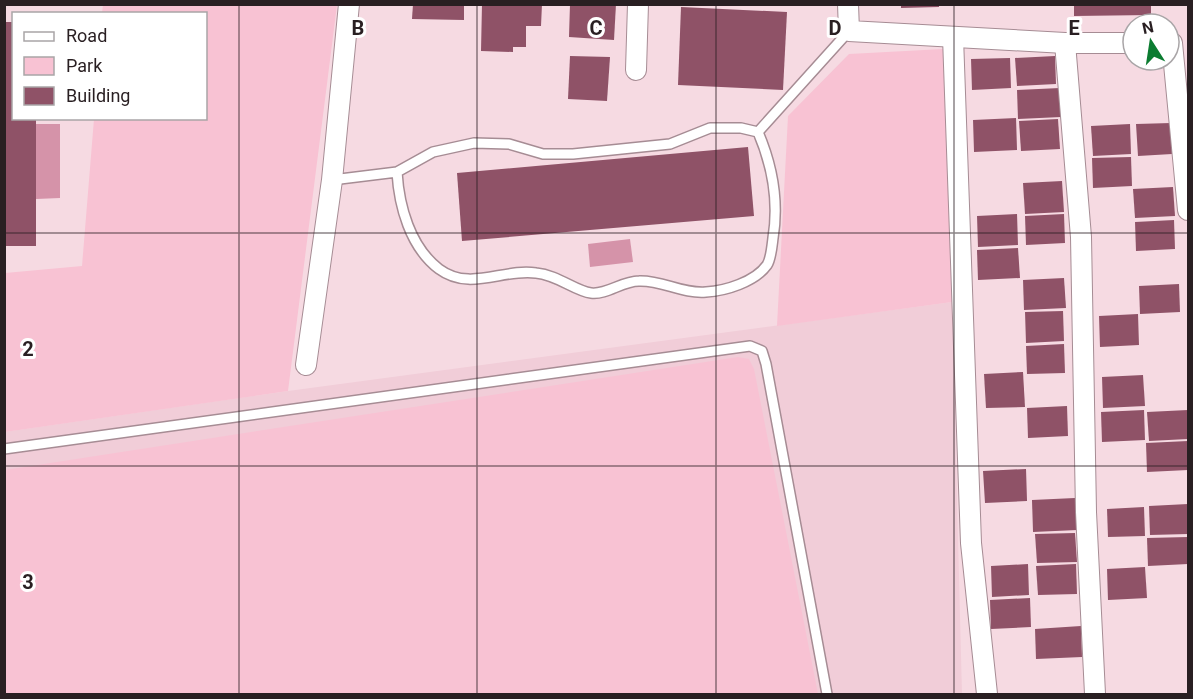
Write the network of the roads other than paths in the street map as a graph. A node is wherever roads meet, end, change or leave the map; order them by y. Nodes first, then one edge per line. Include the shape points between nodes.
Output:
1 (349, 4) edge
2 (638, 4) edge
3 (848, 4) edge
4 (849, 31) junction
5 (953, 37) junction
6 (1065, 43) junction
7 (1121, 43) edge
8 (636, 70) dead end
9 (1178, 72) edge
10 (758, 132) junction
11 (397, 172) junction
12 (332, 180) junction
13 (1188, 210) edge
14 (306, 365) dead end
15 (4, 449) edge
16 (827, 694) edge
17 (987, 694) edge
18 (1095, 694) edge

1 - 12 street
2 - 8 street
3 - 4 street
4 - 5 street
4 - 10 lane
5 - 6 street
5 - 17 street via 971,543
6 - 7 street
6 - 18 street via 1081,237 1086,512
9 - 13 street
10 - 11 lane via 710,128 670,144 573,154 543,154 509,144 474,143 433,152
10 - 11 lane via 770,166 776,205 767,265 737,285 703,292 637,280 588,293 534,272 475,280 452,276 430,260 418,243 402,208
11 - 12 lane
12 - 14 street
15 - 16 lane via 750,346 762,351 766,364

